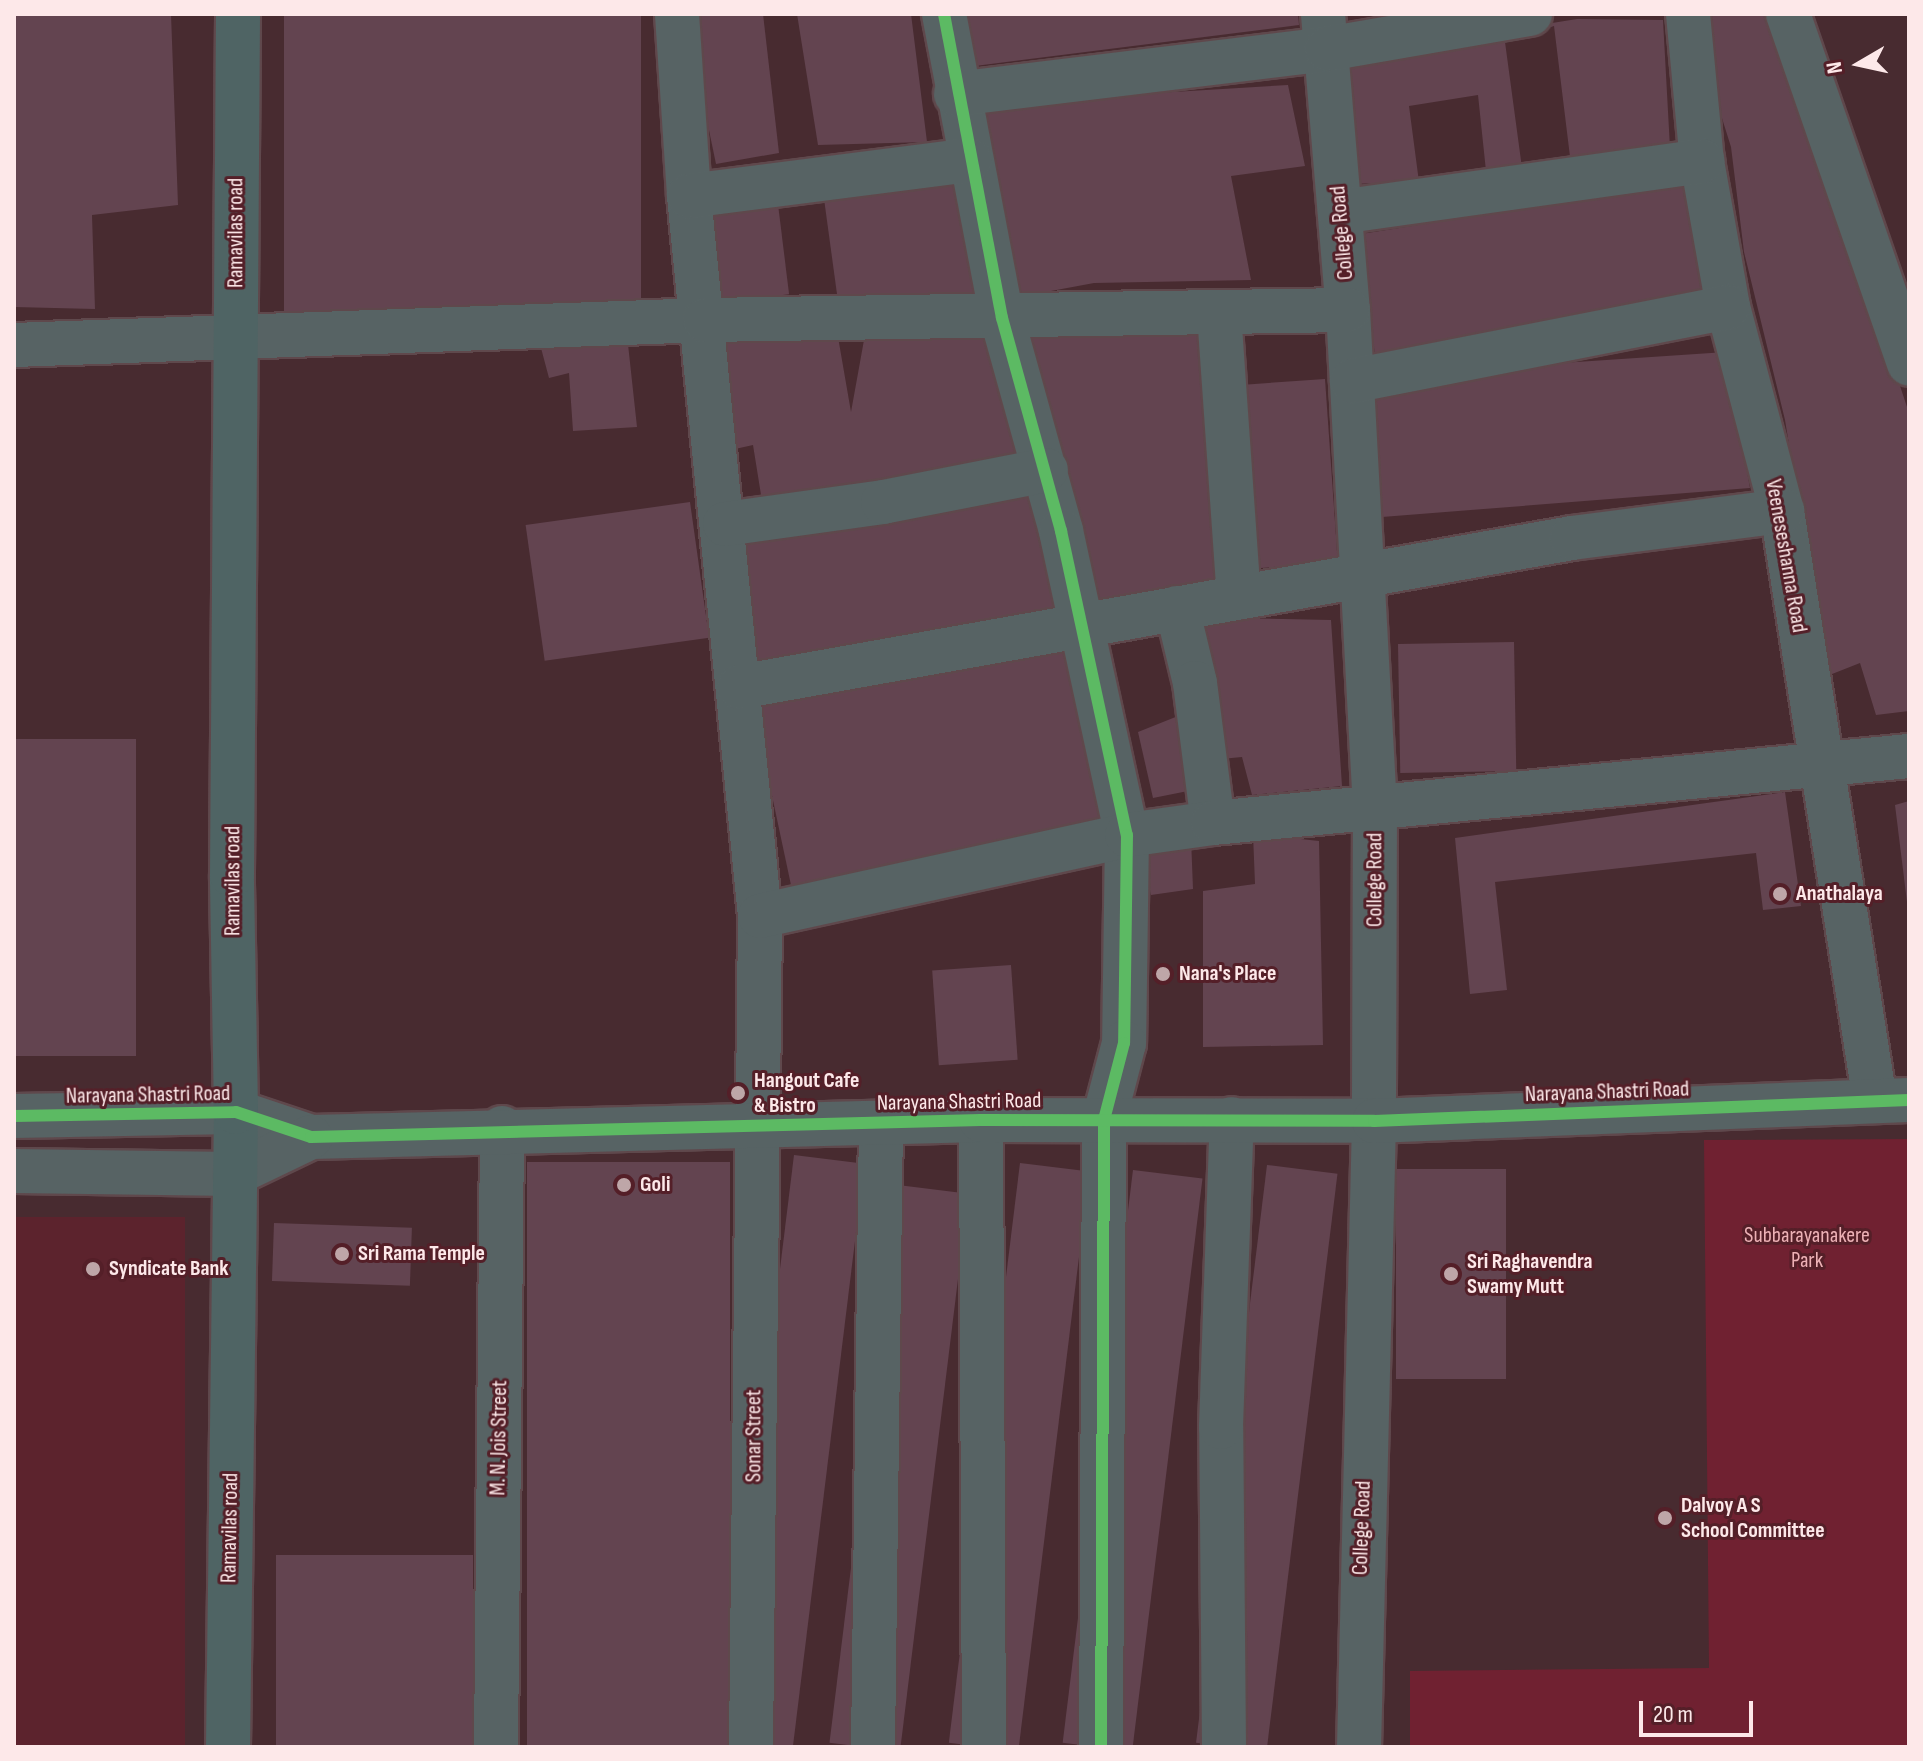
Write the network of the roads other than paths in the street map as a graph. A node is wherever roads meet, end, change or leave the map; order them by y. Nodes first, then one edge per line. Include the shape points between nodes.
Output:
1 (238, 14) edge
2 (677, 14) edge
3 (944, 14) edge
4 (1530, 14) edge
5 (1688, 14) edge
6 (1788, 14) edge
7 (1325, 32) edge
8 (956, 94) junction
9 (970, 160) junction
10 (1702, 161) junction
11 (689, 196) junction
12 (1340, 212) junction
13 (1728, 307) junction
14 (1348, 310) junction
15 (1219, 313) junction
16 (1002, 318) junction
17 (705, 320) junction
18 (235, 340) junction
19 (14, 345) edge
20 (1909, 364) edge
21 (1352, 381) junction
22 (1046, 470) junction
23 (1782, 511) junction
24 (725, 524) junction
25 (1362, 574) junction
26 (1239, 597) junction
27 (1177, 608) junction
28 (1081, 627) junction
29 (739, 687) junction
30 (1909, 756) edge
31 (1821, 763) junction
32 (1375, 808) junction
33 (1213, 823) junction
34 (1127, 835) junction
35 (760, 916) junction
36 (1892, 1101) edge
37 (236, 1112) junction
38 (14, 1116) edge
39 (1232, 1119) junction
40 (981, 1120) junction
41 (1104, 1120) junction
42 (1374, 1121) junction
43 (881, 1123) junction
44 (756, 1124) junction
45 (502, 1128) junction
46 (311, 1137) junction
47 (14, 1171) edge
48 (234, 1174) junction
49 (228, 1747) edge
50 (496, 1747) edge
51 (751, 1747) edge
52 (873, 1747) edge
53 (984, 1747) edge
54 (1101, 1747) edge
55 (1224, 1747) edge
56 (1359, 1747) edge

1 - 18 main road, Ramavilas road
2 - 11 street, Sonar Street
3 - 8 street
4 - 7 street
5 - 10 street, Veeneseshanna Road
6 - 20 street
7 - 8 street
7 - 12 street, College Road
8 - 9 street
9 - 11 street
9 - 16 street
10 - 12 street
10 - 13 street, Veeneseshanna Road
11 - 17 street, Sonar Street
12 - 14 street, College Road
13 - 21 street
13 - 23 street, Veeneseshanna Road
14 - 15 street
14 - 21 street, College Road
15 - 16 street
15 - 26 street
16 - 17 street
16 - 22 street
17 - 18 street
17 - 24 street, Sonar Street
18 - 19 street
18 - 37 main road, Ramavilas road
21 - 25 street, College Road
22 - 24 street via 883,502
22 - 28 street
23 - 25 street via 1572,538
23 - 31 street, Veeneseshanna Road
24 - 29 street, Sonar Street
25 - 26 street
25 - 32 street, College Road
26 - 27 street
27 - 28 street
27 - 33 street via 1195,683
28 - 29 street
28 - 34 street
29 - 35 street, Sonar Street
30 - 31 street
31 - 32 street
31 - 36 street, Veeneseshanna Road
32 - 33 street
32 - 42 street, College Road
33 - 34 street
34 - 35 street
34 - 41 street via 1124,1043
35 - 44 street, Sonar Street
36 - 42 street, Narayana Shastri Road
37 - 38 street, Narayana Shastri Road
37 - 46 street, Narayana Shastri Road
37 - 48 main road, Ramavilas road
39 - 41 street, Narayana Shastri Road
39 - 42 street, Narayana Shastri Road
39 - 55 street via 1221,1427
40 - 41 street, Narayana Shastri Road
40 - 43 street, Narayana Shastri Road
40 - 53 street
41 - 54 street
42 - 56 street, College Road
43 - 44 street, Narayana Shastri Road
43 - 52 street
44 - 45 street, Narayana Shastri Road
44 - 51 street, Sonar Street
45 - 46 street, Narayana Shastri Road
45 - 50 street, M. N. Jois Street
46 - 48 street, Narayana Shastri Road
47 - 48 street, Narayana Shastri Road
48 - 49 main road, Ramavilas road

